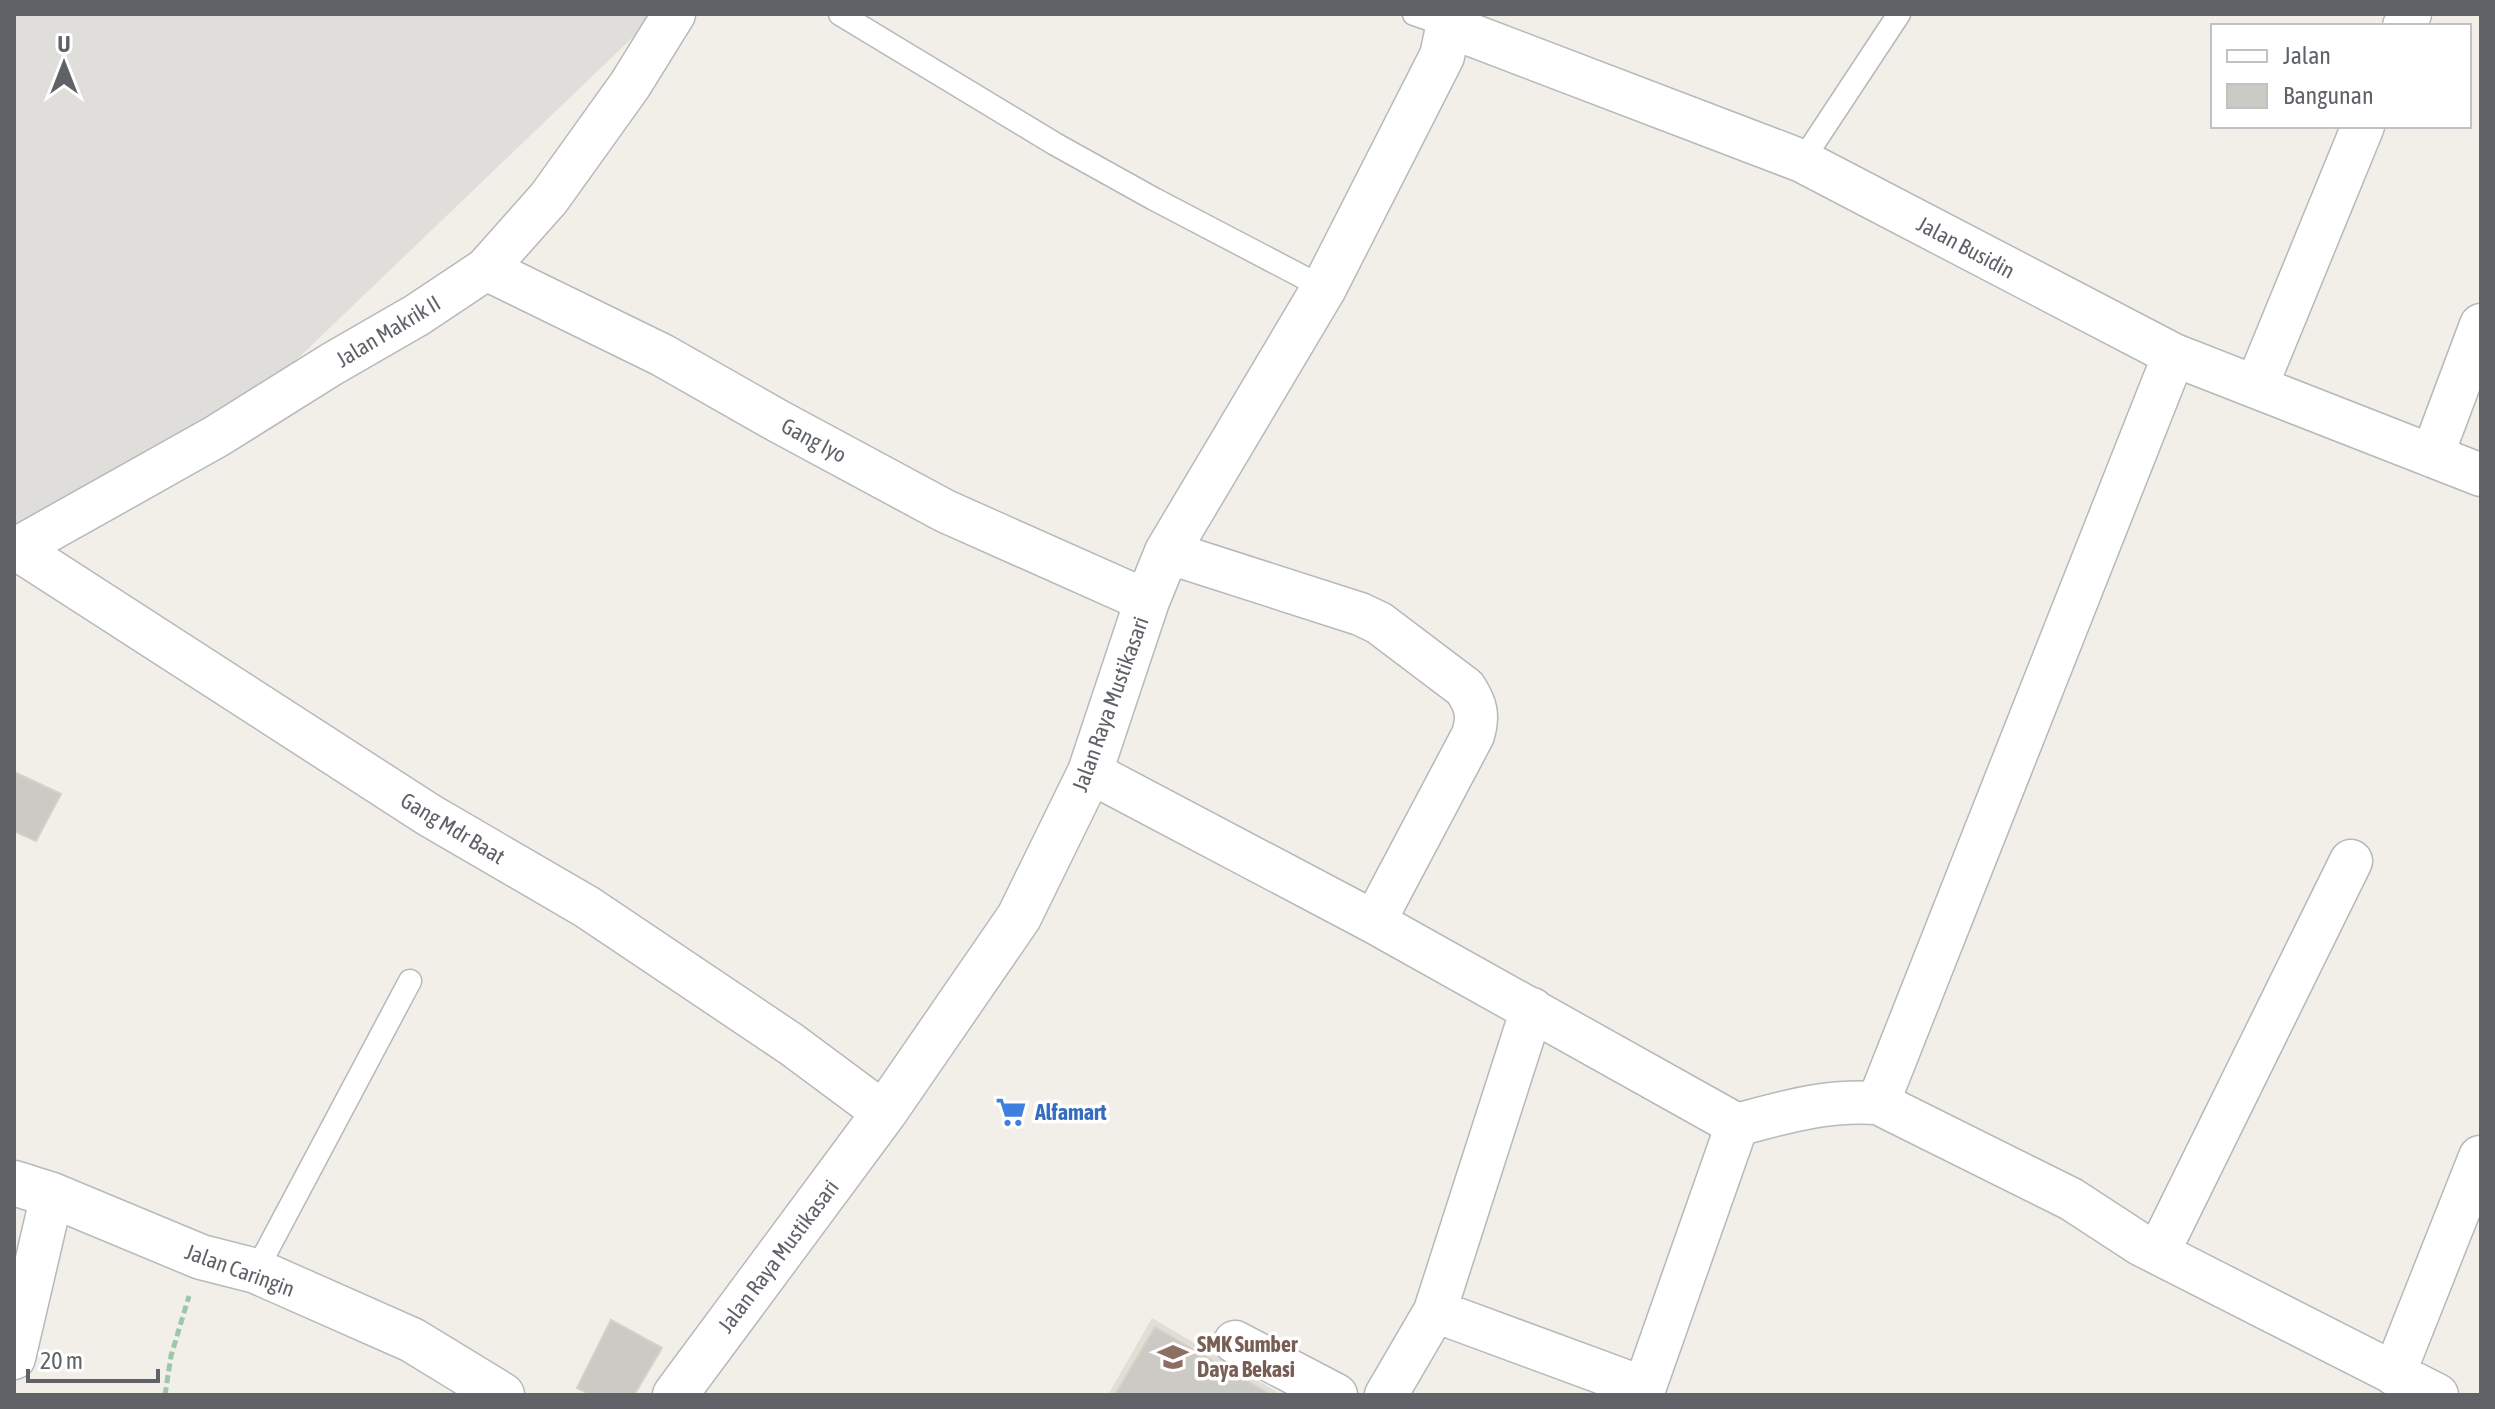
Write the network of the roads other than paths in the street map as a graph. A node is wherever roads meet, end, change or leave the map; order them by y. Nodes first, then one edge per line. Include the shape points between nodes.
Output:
1 (674, 14) edge
2 (840, 14) edge
3 (1899, 14) edge
4 (1437, 18) edge
5 (2362, 128) edge
6 (1802, 161) junction
7 (486, 269) junction
8 (1324, 288) junction
9 (2481, 325) edge
10 (2174, 355) junction
11 (2256, 387) junction
12 (2432, 456) junction
13 (2481, 475) edge
14 (16, 550) edge
15 (1167, 552) junction
16 (1147, 601) junction
17 (1090, 772) junction
18 (2351, 861) dead end
19 (1374, 922) junction
20 (410, 981) dead end
21 (1532, 1009) junction
22 (1878, 1103) junction
23 (884, 1113) junction
24 (1737, 1125) junction
25 (2480, 1157) edge
26 (33, 1189) edge
27 (2158, 1253) junction
28 (256, 1271) junction
29 (1435, 1311) junction
30 (1235, 1342) dead end
31 (14, 1358) edge
32 (2394, 1374) junction
33 (1643, 1391) edge
34 (502, 1395) edge
35 (675, 1395) edge
36 (1336, 1395) edge
37 (1386, 1395) edge
38 (2437, 1395) edge

1 - 7 street, Jalan Makrik II via 549,198
2 - 8 lane via 1068,151
3 - 6 lane
4 - 6 street, Jalan Busidin
4 - 8 main road, Jalan Raya Mustikasari via 1442,56
5 - 11 street
6 - 10 street, Jalan Busidin
7 - 14 street, Jalan Makrik II via 217,436
7 - 16 street, Gang Iyo via 662,355 945,511
8 - 15 main road, Jalan Raya Mustikasari
9 - 12 street
10 - 11 street, Jalan Busidin
10 - 22 street
11 - 12 street, Jalan Busidin
12 - 13 street, Jalan Busidin
14 - 23 street, Gang Mdr Baat via 429,815 587,907
15 - 16 main road, Jalan Raya Mustikasari
15 - 19 street via 1331,602 1379,623 1465,688 1474,703 1478,718 1473,735
16 - 17 main road, Jalan Raya Mustikasari
17 - 19 street
17 - 23 main road, Jalan Raya Mustikasari via 1019,917
18 - 27 street
19 - 21 street
20 - 28 lane
21 - 24 street
21 - 29 street
22 - 24 street via 1819,1104
22 - 27 street via 2071,1199
23 - 35 main road, Jalan Raya Mustikasari
24 - 33 street
25 - 32 street
26 - 28 main road, Jalan Caringin via 201,1257
26 - 31 street
27 - 32 street
28 - 34 main road, Jalan Caringin via 412,1340
29 - 33 street
29 - 37 street
30 - 36 street
32 - 38 street

